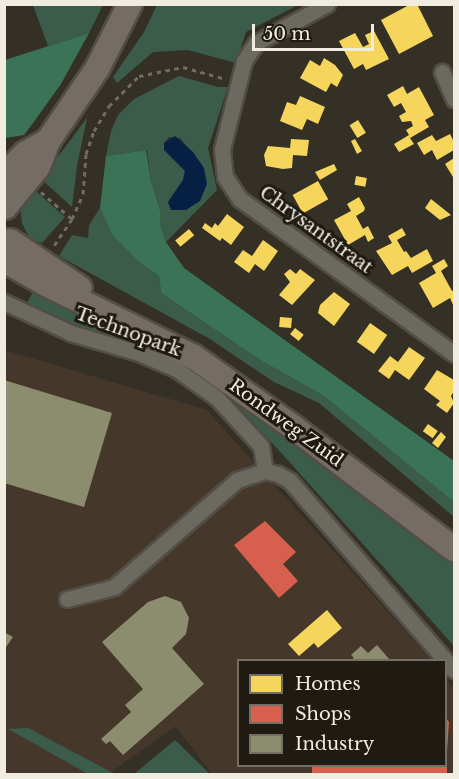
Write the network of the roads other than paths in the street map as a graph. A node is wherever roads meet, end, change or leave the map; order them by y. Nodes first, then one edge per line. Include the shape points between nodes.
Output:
1 (130, 4) edge
2 (327, 4) edge
3 (442, 72) dead end
4 (454, 99) edge
5 (48, 141) junction
6 (4, 176) edge
7 (5, 207) edge
8 (6, 251) edge
9 (4, 302) edge
10 (454, 354) edge
11 (265, 471) junction
12 (448, 542) edge
13 (67, 599) dead end
14 (444, 659) edge

1 - 5 main road via 97,69
2 - 10 street, Chrysantstraat via 256,43 244,61 227,125 222,163 225,177 240,199
3 - 4 street
5 - 6 main road via 26,153
5 - 7 main road via 38,167
7 - 8 main road via 11,224
8 - 12 main road, Rondweg Zuid via 130,325 194,357
9 - 11 street, Technopark via 71,333 139,353 176,369 217,398 261,446
11 - 13 street via 237,480 114,587
11 - 14 street via 290,482

